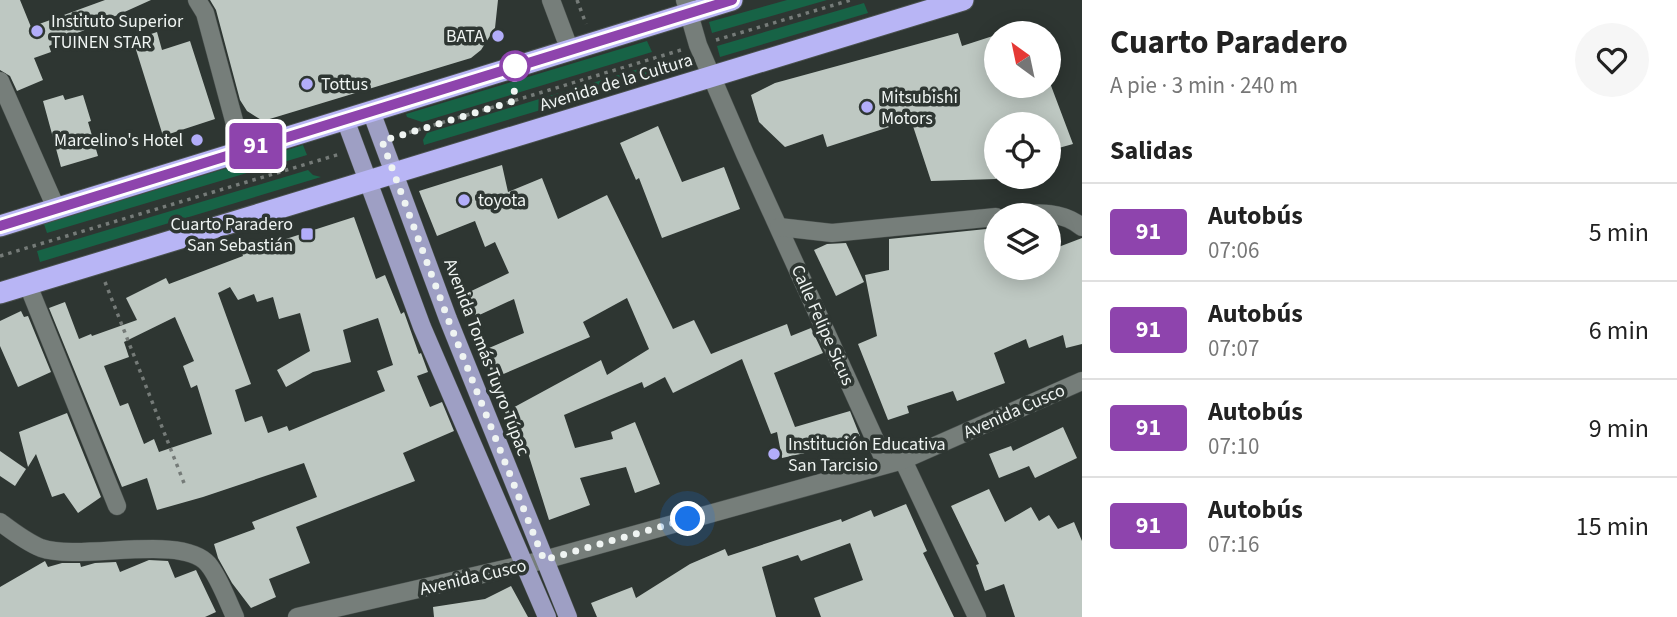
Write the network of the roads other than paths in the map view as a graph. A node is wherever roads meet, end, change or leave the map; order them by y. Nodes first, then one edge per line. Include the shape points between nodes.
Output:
1 (197, 0) edge
2 (551, 0) edge
3 (732, 0) edge
4 (963, 0) edge
5 (687, 6) edge
6 (569, 48) junction
7 (712, 77) junction
8 (0, 81) edge
9 (371, 111) junction
10 (345, 119) junction
11 (252, 148) junction
12 (394, 174) junction
13 (368, 182) junction
14 (56, 208) junction
15 (1061, 216) edge
16 (984, 218) edge
17 (0, 226) edge
18 (779, 227) junction
19 (1082, 227) edge
20 (28, 285) junction
21 (0, 293) edge
22 (1082, 381) edge
23 (895, 462) junction
24 (117, 506) dead end
25 (0, 522) edge
26 (544, 560) junction
27 (525, 565) junction
28 (235, 617) edge
29 (298, 617) edge
30 (547, 617) edge
31 (568, 617) edge
32 (977, 617) edge

1 - 11 street via 205,13 236,128
2 - 6 street
3 - 5 highway
4 - 7 highway, Avenida de la Cultura
5 - 6 highway
5 - 7 street, Calle Felipe Sicus
6 - 9 highway
7 - 12 highway, Avenida de la Cultura
7 - 18 street, Calle Felipe Sicus
8 - 14 street
9 - 10 highway
9 - 12 main road, Avenida Tomás Tuyro Túpac
10 - 11 highway
10 - 13 main road
11 - 14 highway
12 - 13 highway, Avenida de la Cultura
12 - 26 main road, Avenida Tomás Tuyro Túpac
13 - 20 highway, Avenida de la Cultura
13 - 27 main road via 422,327
14 - 17 highway
15 - 19 street
16 - 18 street via 832,233
18 - 23 street, Calle Felipe Sicus
20 - 21 highway, Avenida de la Cultura
20 - 24 street
22 - 23 street, Avenida Cusco
23 - 26 street, Avenida Cusco
23 - 32 street, Calle Felipe Sicus
25 - 28 street via 41,548 62,552 193,553 208,565
26 - 27 street, Avenida Cusco
26 - 31 main road, Avenida Tomás Tuyro Túpac
27 - 29 street, Avenida Cusco
27 - 30 main road

